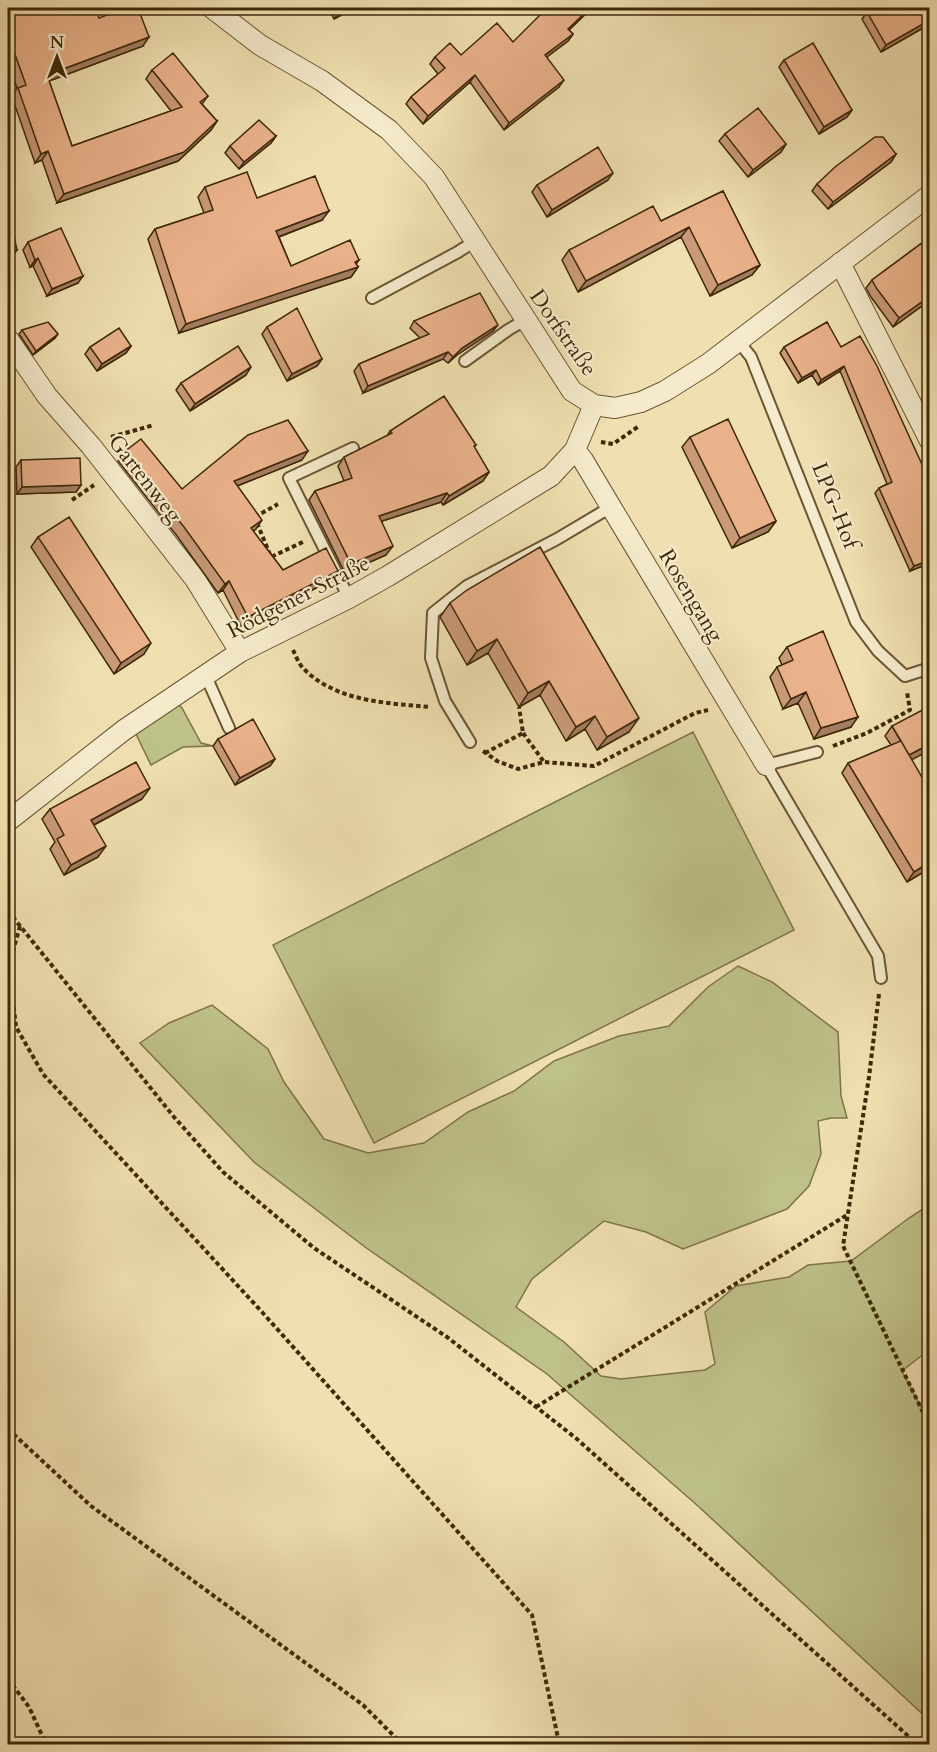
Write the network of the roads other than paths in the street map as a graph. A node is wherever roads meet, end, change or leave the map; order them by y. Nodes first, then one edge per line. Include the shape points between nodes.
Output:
1 (212, 8) edge
2 (930, 195) edge
3 (475, 241) junction
4 (840, 263) junction
5 (372, 298) dead end
6 (525, 320) junction
7 (8, 339) edge
8 (738, 341) junction
9 (465, 361) dead end
10 (594, 405) junction
11 (930, 441) edge
12 (353, 448) dead end
13 (575, 450) junction
14 (611, 507) junction
15 (349, 598) junction
16 (240, 652) junction
17 (930, 668) edge
18 (205, 674) junction
19 (229, 728) dead end
20 (470, 742) road end
21 (817, 752) road end
22 (766, 765) junction
23 (8, 821) edge
24 (880, 978) road end

1 - 3 street, Dorfstraße via 260,45 322,81 389,130 434,177
2 - 4 street, Dorfstraße
3 - 5 lane
3 - 6 street, Dorfstraße
4 - 8 street, Dorfstraße
4 - 11 street
6 - 9 lane
6 - 10 street, Dorfstraße via 572,391
7 - 16 street, Gartenweg via 47,396 195,579
8 - 10 street, Dorfstraße via 708,364 641,402 615,408
8 - 17 lane, LPG-Hof via 751,357 856,622 878,651 905,676
10 - 13 street, Rödgener Straße
12 - 15 lane via 290,478
13 - 14 street, Rosengang
13 - 15 street, Rödgener Straße via 551,476
14 - 20 lane via 467,586 433,613 431,658 446,700
14 - 22 street, Rosengang
15 - 16 street, Rödgener Straße
16 - 18 street, Rödgener Straße
18 - 19 lane
18 - 23 street, Rödgener Straße via 124,730
21 - 22 lane
22 - 24 lane via 878,956

